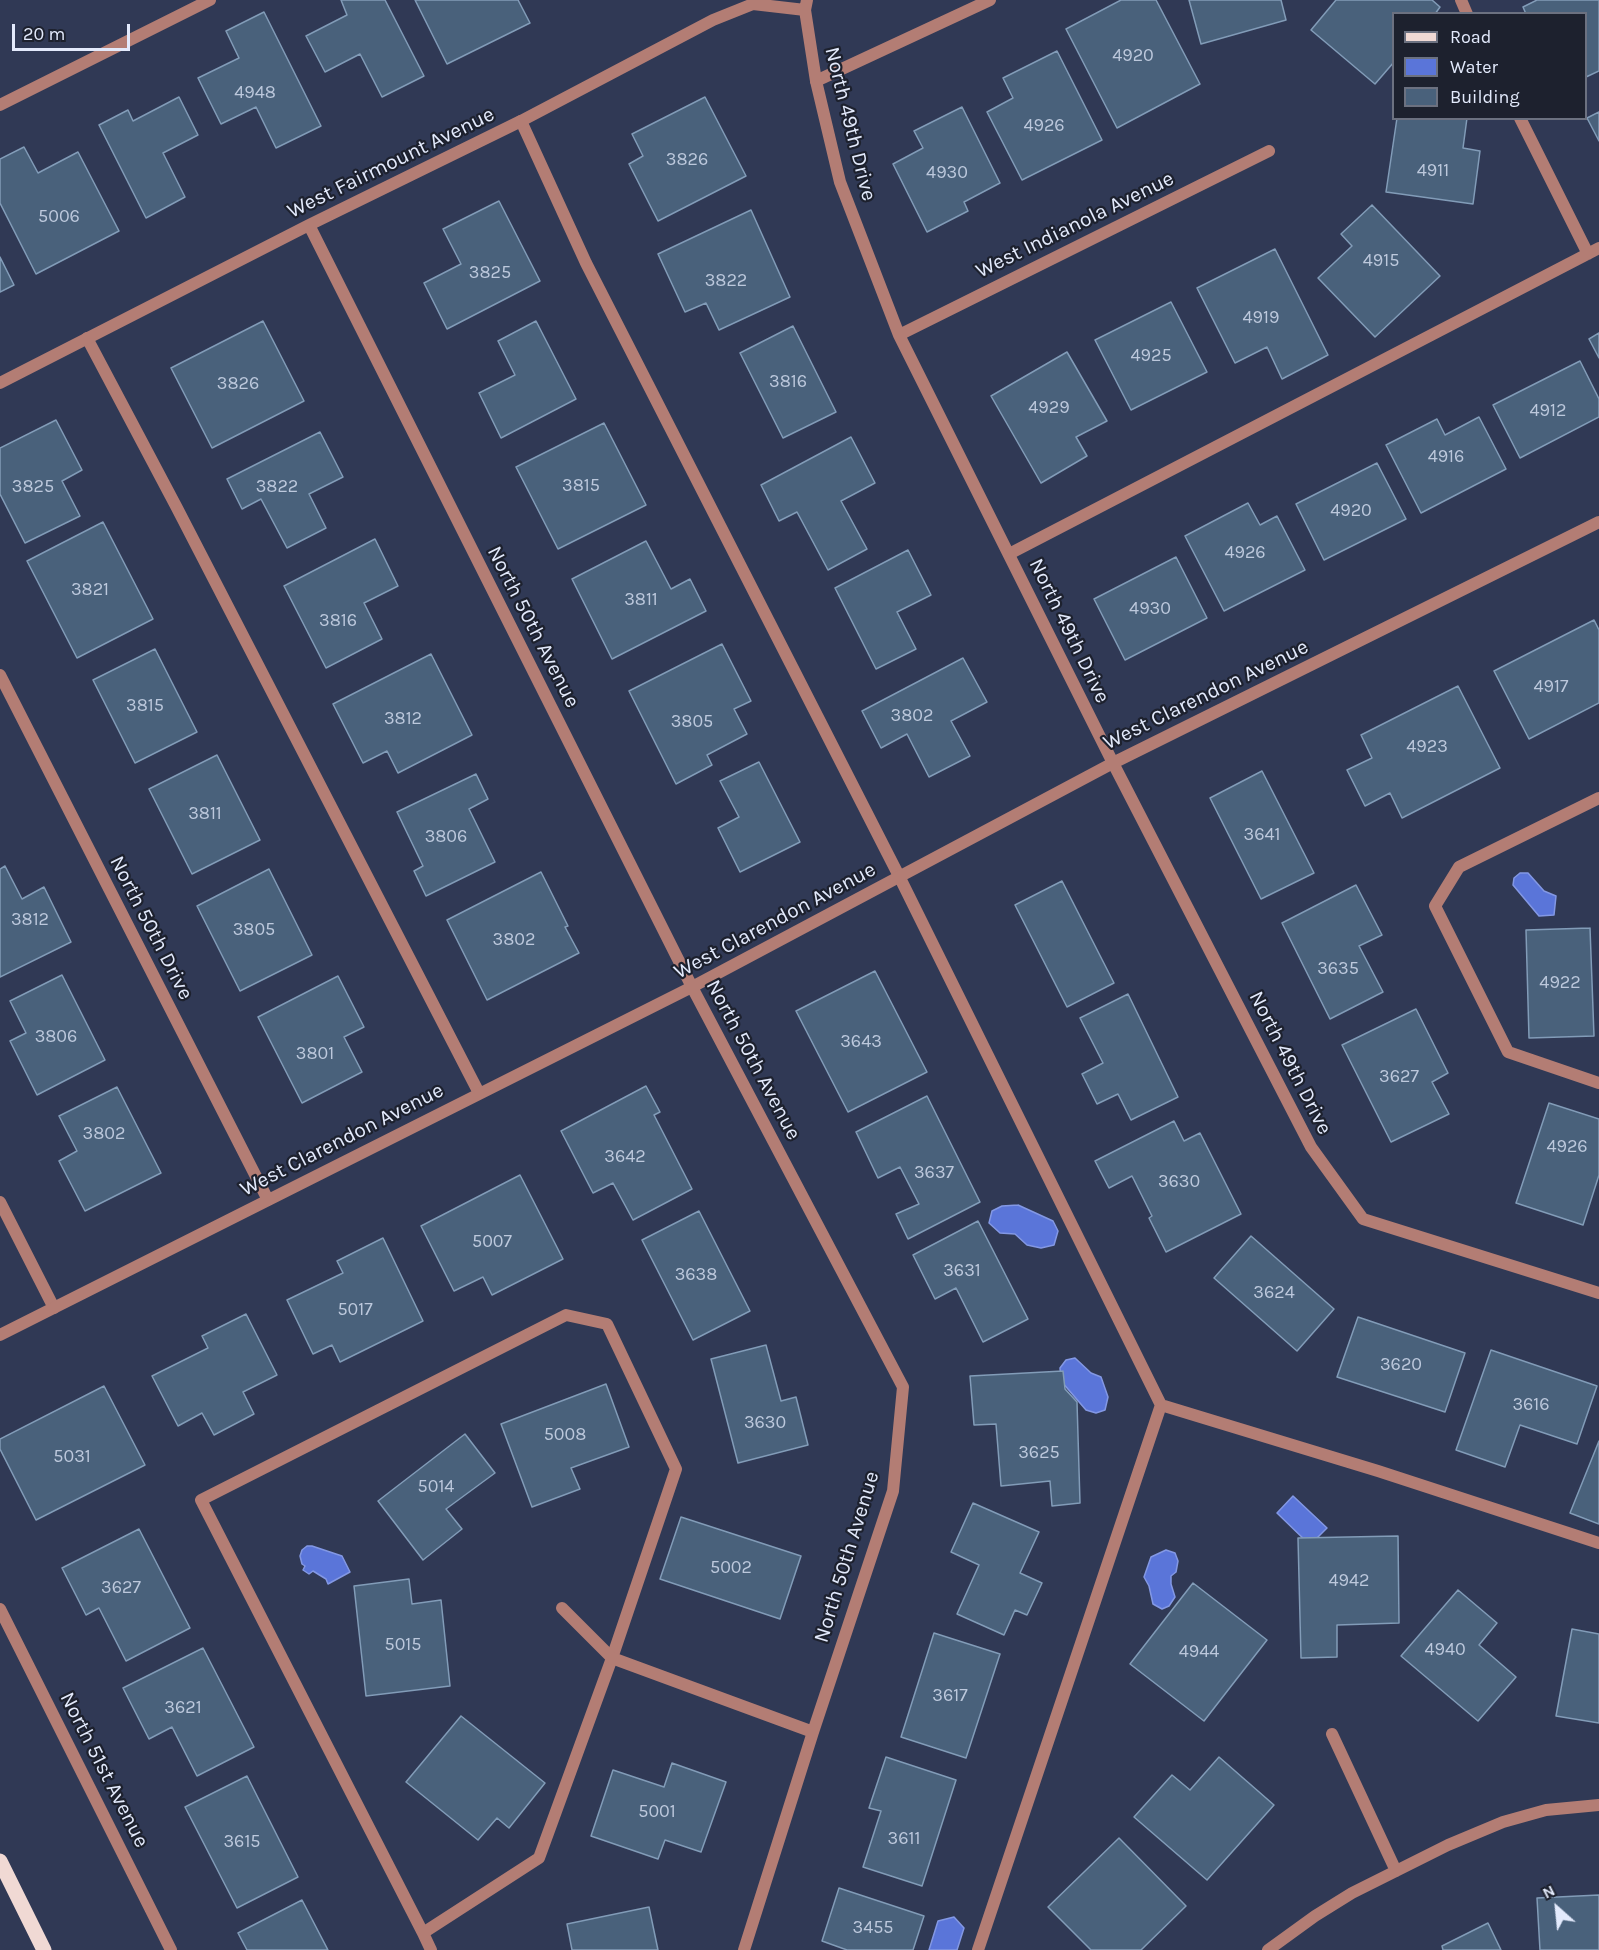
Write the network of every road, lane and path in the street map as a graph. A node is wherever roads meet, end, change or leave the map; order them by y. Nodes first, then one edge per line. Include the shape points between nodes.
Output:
1 (210, 0) edge
2 (990, 0) edge
3 (806, 5) edge
4 (816, 81) junction
5 (0, 105) edge
6 (1521, 120) edge
7 (520, 121) junction
8 (1269, 151) dead end
9 (309, 225) junction
10 (1593, 251) edge
11 (899, 335) junction
12 (87, 338) junction
13 (0, 382) edge
14 (1599, 522) edge
15 (1009, 554) junction
16 (0, 675) edge
17 (1113, 763) junction
18 (1599, 798) edge
19 (900, 878) junction
20 (693, 987) junction
21 (1599, 1083) edge
22 (479, 1093) junction
23 (268, 1200) junction
24 (0, 1202) edge
25 (1599, 1293) edge
26 (54, 1308) junction
27 (0, 1335) edge
28 (1161, 1405) junction
29 (1599, 1543) edge
30 (562, 1608) dead end
31 (0, 1609) edge
32 (612, 1658) junction
33 (813, 1732) junction
34 (1332, 1734) dead end
35 (1599, 1805) edge
36 (0, 1861) edge
37 (1396, 1871) junction
38 (423, 1933) junction
39 (44, 1950) edge
40 (171, 1950) edge
41 (431, 1950) edge
42 (744, 1950) edge
43 (978, 1950) edge
44 (1268, 1950) edge

1 - 5 street
2 - 4 street
3 - 4 street, North 49th Drive
3 - 7 street, West Fairmount Avenue via 753,4 713,20
4 - 11 street, North 49th Drive via 840,182
6 - 10 street
7 - 9 street, West Fairmount Avenue
7 - 19 street via 586,263
8 - 11 street, West Indianola Avenue
9 - 12 street, West Fairmount Avenue
9 - 20 street, North 50th Avenue
10 - 15 street
11 - 15 street, North 49th Drive
12 - 13 street, West Fairmount Avenue
12 - 22 street
14 - 17 street, West Clarendon Avenue
15 - 17 street, North 49th Drive
16 - 23 street, North 50th Drive
17 - 19 street, West Clarendon Avenue
17 - 25 street, North 49th Drive via 1311,1147 1363,1219
18 - 21 street via 1459,867 1435,906 1509,1052
19 - 20 street, West Clarendon Avenue
19 - 28 street
20 - 22 street, West Clarendon Avenue
20 - 33 street, North 50th Avenue via 903,1387 893,1491
22 - 23 street, West Clarendon Avenue
23 - 26 street, West Clarendon Avenue
24 - 26 street
26 - 27 street, West Clarendon Avenue
28 - 29 street
28 - 43 street
30 - 32 street
31 - 40 street, North 51st Avenue
32 - 33 street
32 - 38 street via 539,1858
32 - 38 street via 676,1468 607,1324 566,1315 201,1500
33 - 42 street, North 50th Avenue
34 - 37 street
35 - 37 street via 1546,1810 1503,1822
36 - 39 main road
37 - 44 street via 1352,1893
38 - 41 street

